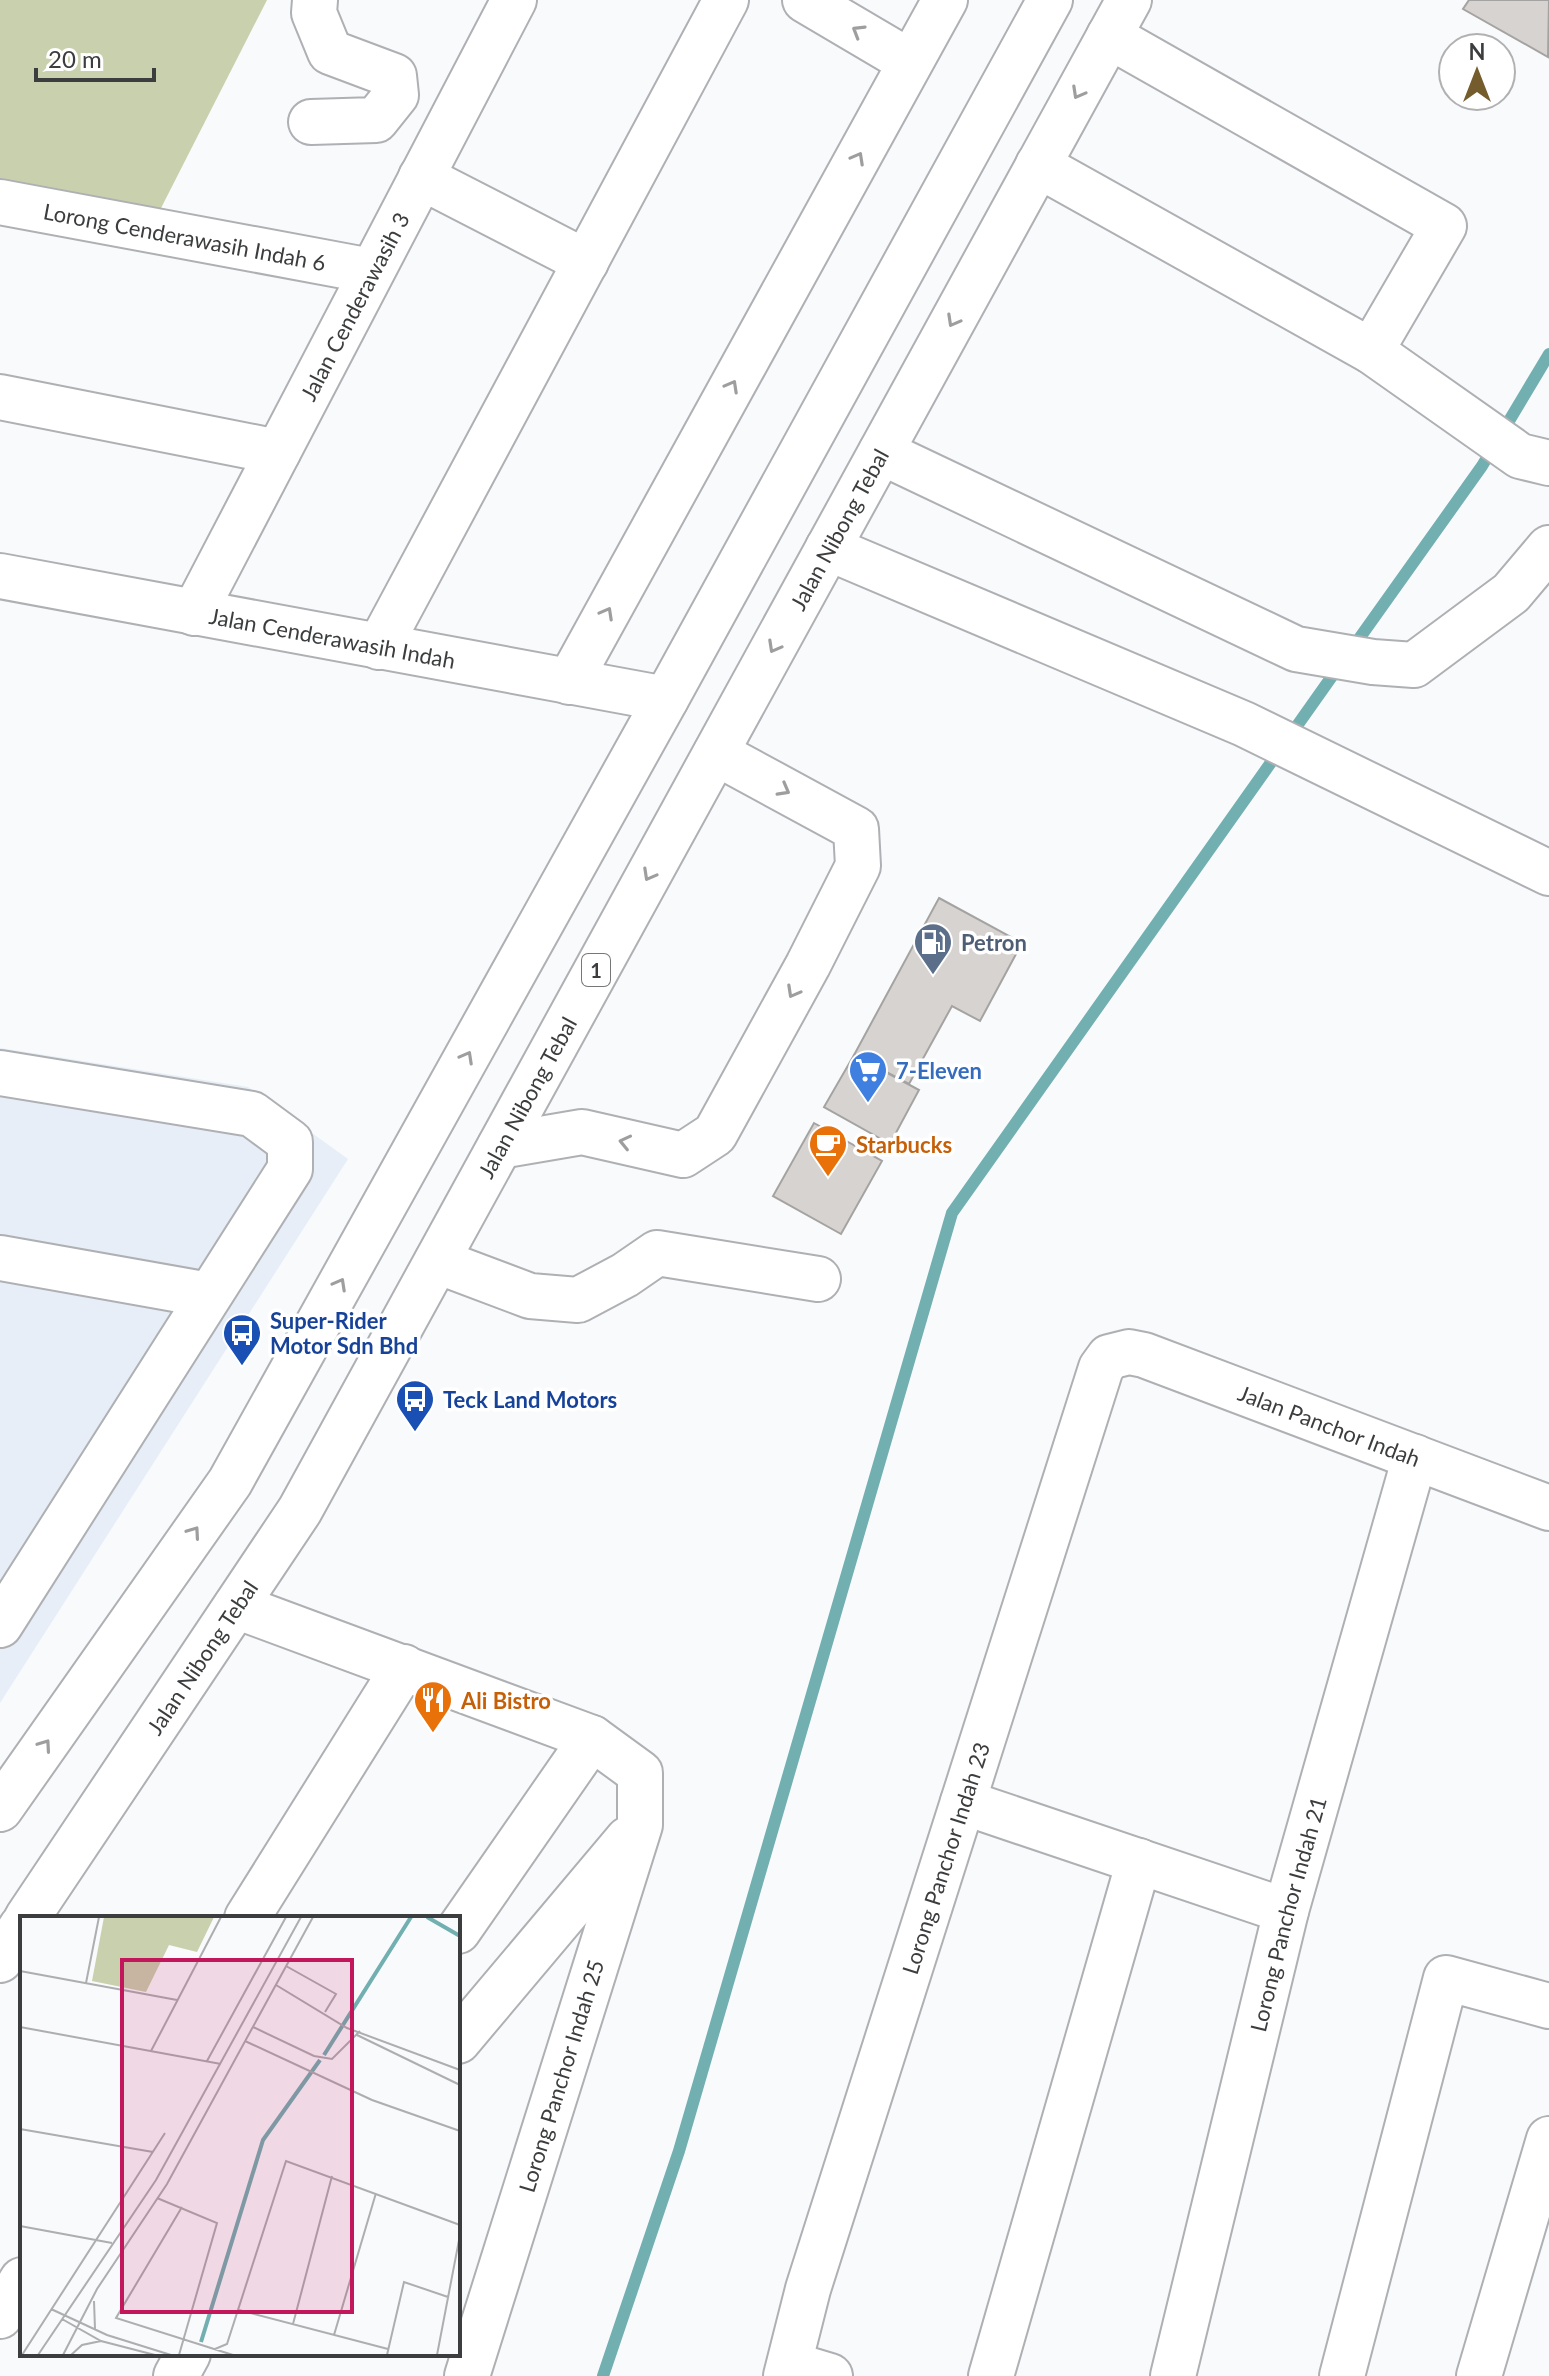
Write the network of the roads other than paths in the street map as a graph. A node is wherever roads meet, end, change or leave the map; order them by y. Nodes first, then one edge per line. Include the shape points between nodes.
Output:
1 (315, 0) edge
2 (514, 0) edge
3 (726, 0) edge
4 (805, 0) edge
5 (945, 0) edge
6 (1050, 0) edge
7 (1119, 18) edge
8 (910, 62) junction
9 (311, 122) dead end
10 (1038, 165) junction
11 (421, 177) junction
12 (0, 202) edge
13 (586, 262) junction
14 (371, 271) junction
15 (1371, 351) junction
16 (0, 397) edge
17 (1514, 448) edge
18 (278, 452) junction
19 (881, 452) junction
20 (828, 548) junction
21 (1549, 548) edge
22 (0, 576) edge
23 (194, 613) junction
24 (379, 647) junction
25 (569, 682) junction
26 (666, 699) junction
27 (716, 753) junction
28 (1549, 873) edge
29 (0, 1073) edge
30 (500, 1146) junction
31 (0, 1258) edge
32 (437, 1261) junction
33 (818, 1279) dead end
34 (209, 1295) junction
35 (1109, 1357) joint
36 (1415, 1457) junction
37 (1549, 1508) edge
38 (236, 1606) junction
39 (0, 1625) edge
40 (404, 1667) junction
41 (592, 1738) junction
42 (963, 1802) junction
43 (0, 1809) edge
44 (640, 1825) junction
45 (1139, 1861) junction
46 (1286, 1911) junction
47 (28, 1916) edge
48 (248, 1916) edge
49 (460, 1928) edge
50 (20, 1929) edge
51 (0, 1960) edge
52 (1549, 2006) edge
53 (460, 2039) edge
54 (1549, 2139) edge
55 (20, 2283) edge
56 (0, 2316) edge
57 (187, 2356) edge
58 (802, 2372) edge
59 (176, 2376) edge
60 (467, 2376) edge
61 (991, 2376) edge
62 (1173, 2376) edge
63 (1342, 2376) edge
64 (1479, 2376) edge

1 - 9 main road via 314,13 330,52 394,76 396,95 376,120
2 - 11 main road, Jalan Cenderawasih 3
3 - 13 main road
8 -> 4 main road
5 - 8 main road
6 - 26 main road
7 -> 10 main road, Jalan Nibong Tebal / 1
7 - 15 main road via 1444,226
25 -> 8 main road
10 - 15 main road
10 -> 19 main road, Jalan Nibong Tebal / 1
11 - 13 main road
11 - 14 main road, Jalan Cenderawasih 3
12 - 14 main road, Lorong Cenderawasih Indah 6
13 - 24 main road
14 - 18 main road, Jalan Cenderawasih 3
15 - 17 main road
16 - 18 main road
18 - 23 main road, Jalan Cenderawasih 3
19 - 20 main road, Jalan Nibong Tebal / 1
19 - 21 main road via 1296,649 1373,662 1414,665 1511,593
20 -> 27 main road, Jalan Nibong Tebal / 1
20 - 28 main road via 1244,724
22 - 23 main road, Jalan Cenderawasih Indah
23 - 24 main road, Jalan Cenderawasih Indah
24 - 25 main road, Jalan Cenderawasih Indah
25 - 26 main road, Jalan Cenderawasih Indah
43 -> 26 main road via 230,1482
27 -> 30 main road, Jalan Nibong Tebal / 1
27 -> 30 main road via 856,829 858,866 715,1134 683,1155 582,1132
29 - 34 main road via 252,1114 290,1142 290,1169
30 - 32 main road, Jalan Nibong Tebal / 1
31 - 34 main road
32 - 33 main road via 530,1296 578,1300 657,1253
32 - 38 main road, Jalan Nibong Tebal / 1 via 300,1510
34 - 39 main road
35 - 36 main road, Jalan Panchor Indah via 1144,1355
35 - 42 main road, Lorong Panchor Indah 23 via 1101,1368
36 - 37 main road, Jalan Panchor Indah
36 - 46 main road, Lorong Panchor Indah 21
38 - 40 main road
38 - 47 main road, Jalan Nibong Tebal / 1
40 - 41 main road
40 - 48 main road
41 - 44 main road, Lorong Panchor Indah 25 via 640,1773
41 - 49 main road
42 - 45 main road
42 - 58 main road, Lorong Panchor Indah 23 via 808,2289
44 - 53 main road
44 - 60 main road, Lorong Panchor Indah 25
45 - 46 main road
45 - 61 main road
46 - 62 main road, Lorong Panchor Indah 21
50 - 51 main road
52 - 63 main road via 1446,1978
54 - 64 main road
55 - 56 main road
57 - 59 main road

